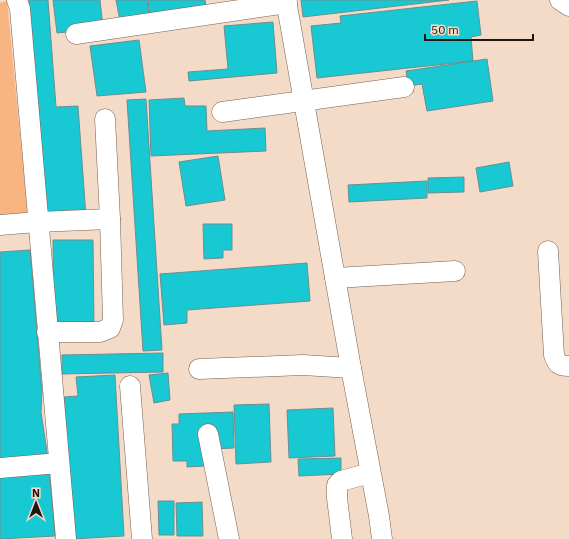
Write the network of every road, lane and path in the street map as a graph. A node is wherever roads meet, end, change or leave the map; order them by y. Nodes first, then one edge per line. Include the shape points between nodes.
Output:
1 (17, 0) edge
2 (560, 0) edge
3 (287, 1) edge
4 (569, 6) edge
5 (76, 34) dead end
6 (404, 87) dead end
7 (304, 101) junction
8 (222, 112) dead end
9 (105, 119) dead end
10 (110, 219) junction
11 (37, 222) junction
12 (0, 225) edge
13 (548, 251) dead end
14 (455, 271) dead end
15 (335, 278) junction
16 (47, 332) junction
17 (569, 366) edge
18 (351, 368) junction
19 (199, 369) dead end
20 (130, 386) dead end
21 (208, 434) dead end
22 (59, 462) junction
23 (0, 468) edge
24 (370, 473) junction
25 (66, 539) edge
26 (142, 539) edge
27 (229, 539) edge
28 (342, 539) edge
29 (382, 539) edge

1 - 11 street via 20,9
2 - 4 street
3 - 5 street
3 - 7 street
6 - 7 street
7 - 8 street
7 - 15 street
9 - 10 street
10 - 11 street
10 - 16 street via 113,320 110,328 100,332
11 - 12 street
11 - 16 street
13 - 17 street via 554,355 561,366
14 - 15 street
15 - 18 street
16 - 22 street
18 - 19 street via 303,365
18 - 24 street
20 - 26 street
21 - 27 street
22 - 23 street
22 - 25 street
24 - 28 street via 341,481 337,485 336,498
24 - 29 street

